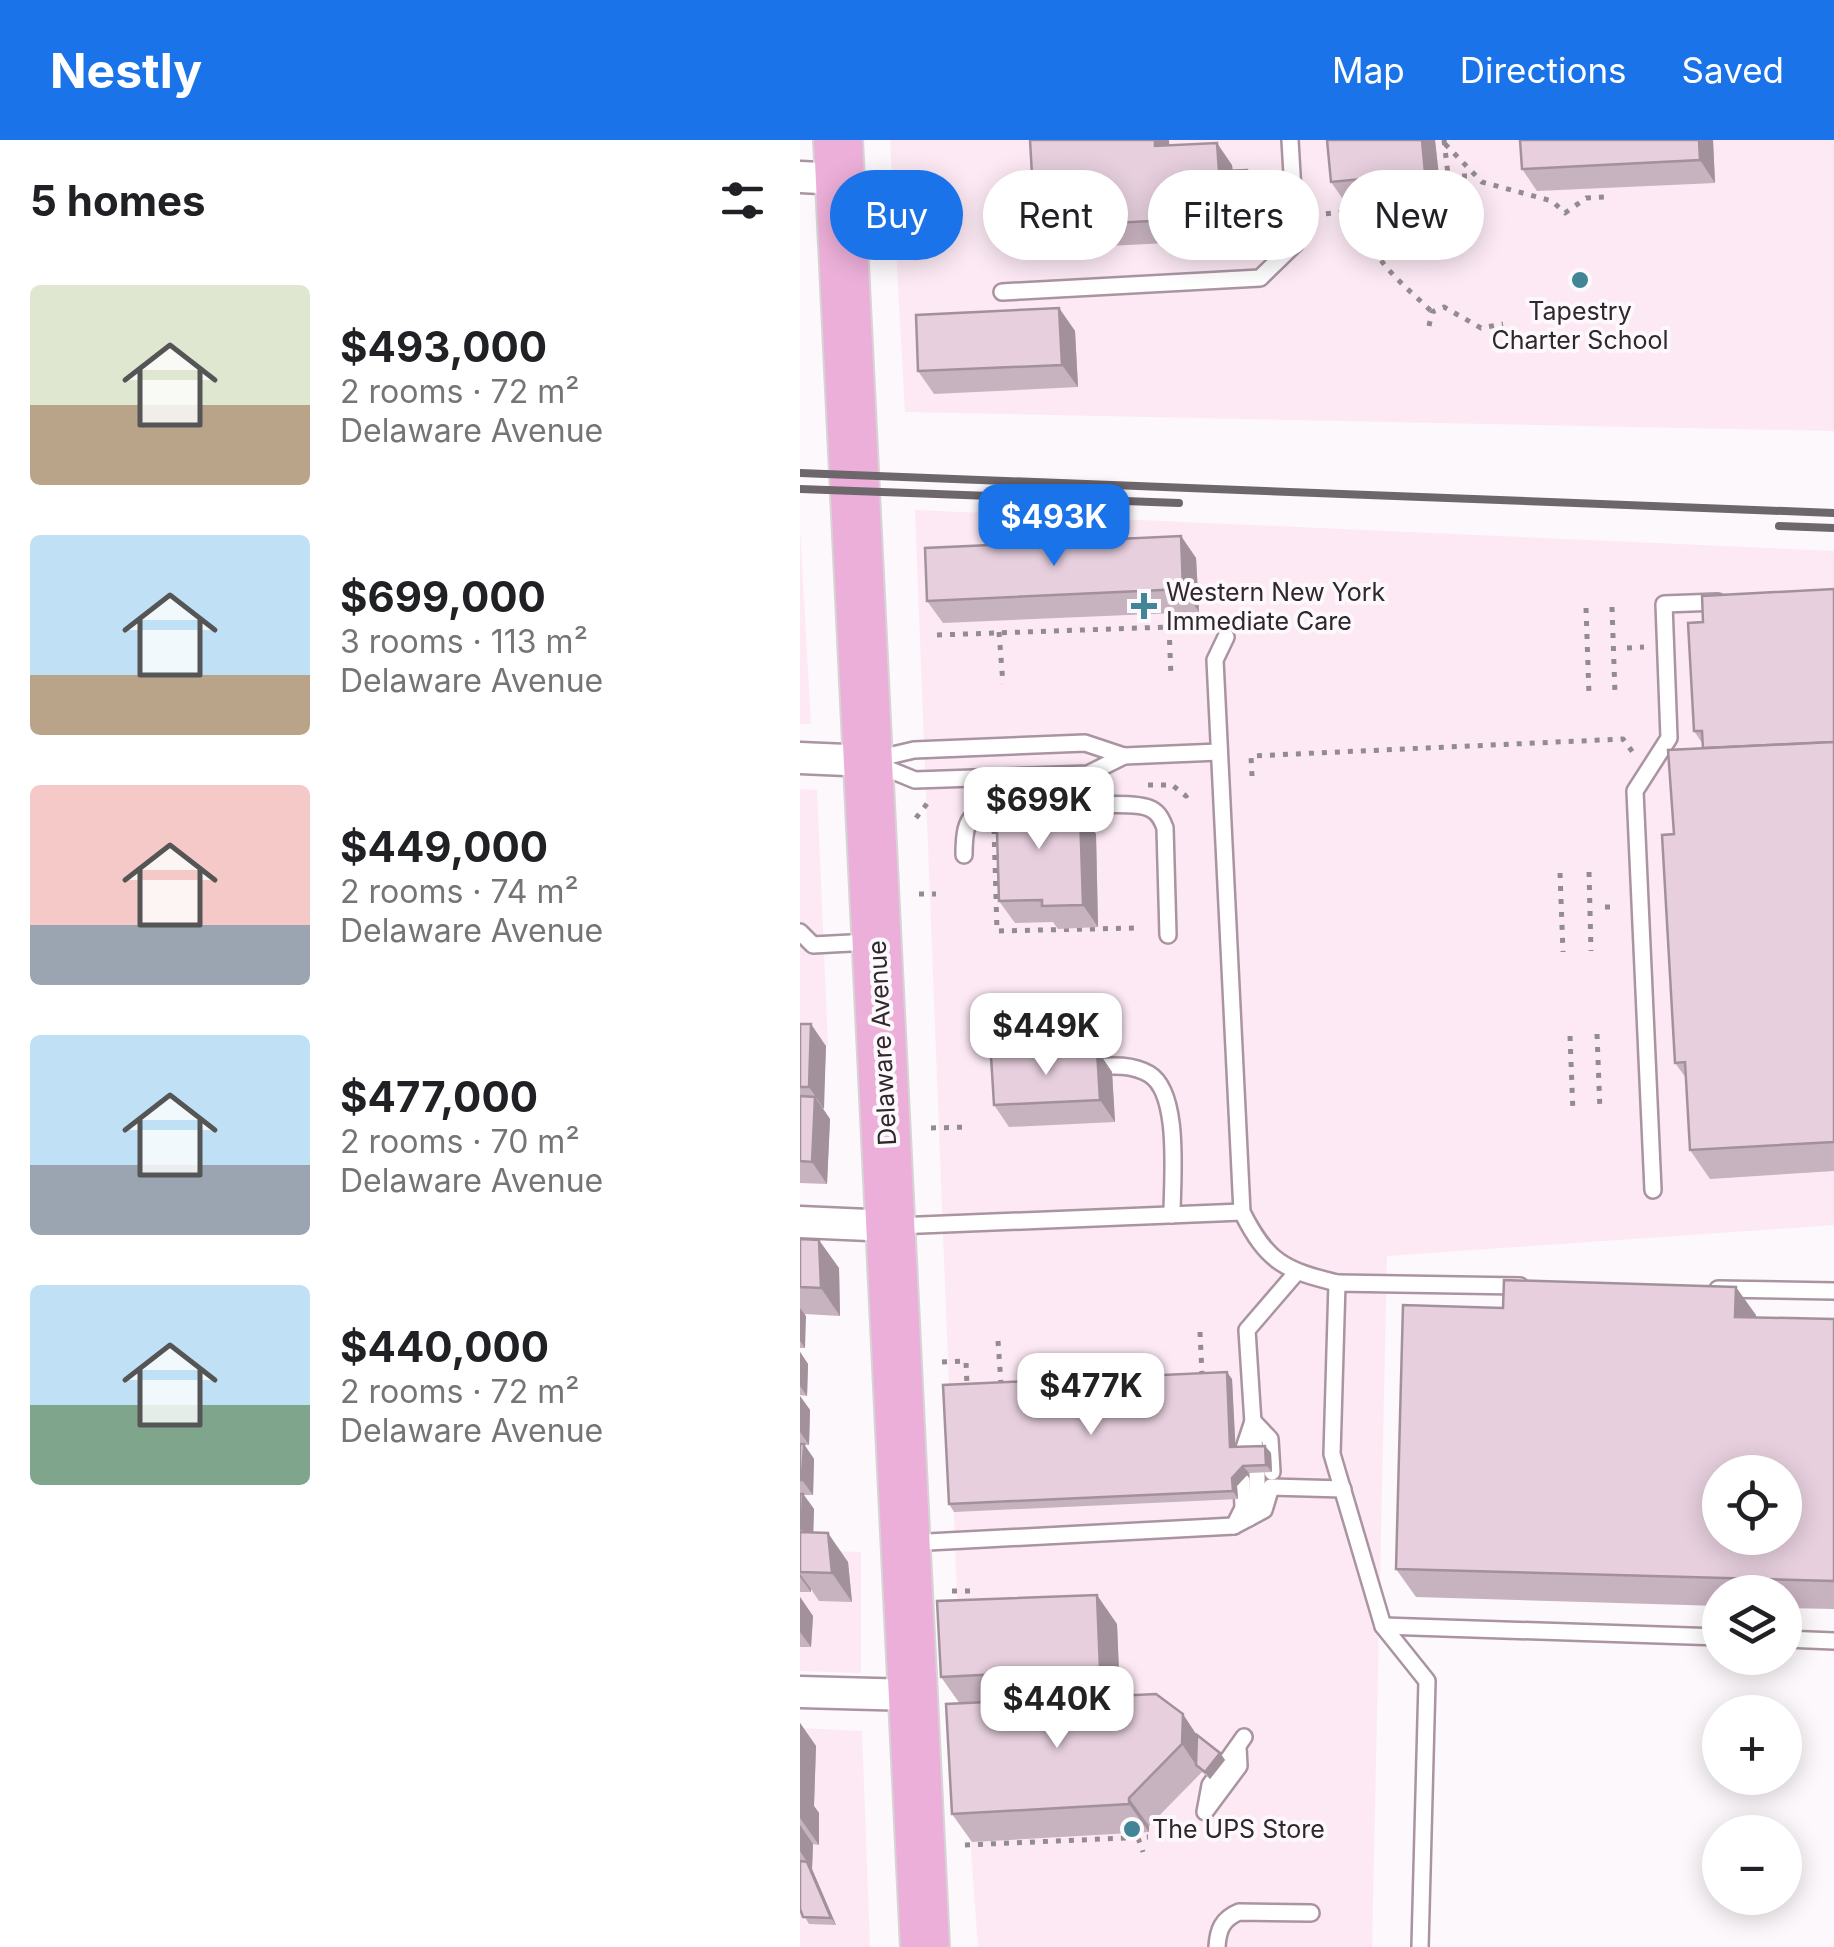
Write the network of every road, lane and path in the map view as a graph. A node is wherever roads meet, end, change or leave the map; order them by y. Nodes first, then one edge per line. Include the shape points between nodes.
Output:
1 (1290, 140) edge
2 (1445, 142) edge
3 (826, 165) edge
4 (1447, 170) edge
5 (1468, 170) edge
6 (1484, 182) edge
7 (1606, 190) dead end
8 (1339, 212) edge
9 (1324, 214) dead end
10 (1381, 260) edge
11 (1002, 292) dead end
12 (1432, 312) junction
13 (1503, 324) dead end
14 (1429, 326) dead end
15 (1740, 602) edge
16 (1612, 607) dead end
17 (1586, 608) dead end
18 (1198, 626) dead end
19 (1168, 627) junction
20 (1000, 632) junction
21 (938, 634) dead end
22 (1226, 637) dead end
23 (1646, 647) dead end
24 (1627, 648) dead end
25 (1171, 677) dead end
26 (1002, 684) dead end
27 (1615, 694) dead end
28 (1590, 696) dead end
29 (1219, 752) junction
30 (1634, 754) dead end
31 (1124, 756) junction
32 (800, 758) edge
33 (869, 761) junction
34 (1252, 776) dead end
35 (916, 809) dead end
36 (916, 818) dead end
37 (994, 825) edge
38 (964, 855) dead end
39 (1589, 872) dead end
40 (1560, 873) dead end
41 (919, 894) dead end
42 (936, 894) dead end
43 (1618, 906) dead end
44 (1605, 908) dead end
45 (1136, 928) dead end
46 (800, 932) edge
47 (1168, 935) dead end
48 (877, 942) junction
49 (1592, 951) dead end
50 (1564, 952) dead end
51 (1596, 1034) dead end
52 (1570, 1036) dead end
53 (1074, 1067) edge
54 (1600, 1112) dead end
55 (1573, 1113) dead end
56 (970, 1126) dead end
57 (930, 1128) dead end
58 (1653, 1190) dead end
59 (1242, 1212) junction
60 (1172, 1215) junction
61 (800, 1222) edge
62 (891, 1226) junction
63 (1296, 1273) junction
64 (1337, 1284) junction
65 (1536, 1286) edge
66 (1695, 1289) edge
67 (1834, 1291) edge
68 (1200, 1332) dead end
69 (998, 1341) dead end
70 (942, 1362) dead end
71 (1219, 1374) edge
72 (1202, 1375) junction
73 (1184, 1376) edge
74 (1253, 1421) junction
75 (1248, 1454) edge
76 (1343, 1489) junction
77 (1240, 1524) junction
78 (906, 1543) junction
79 (974, 1591) dead end
80 (952, 1592) dead end
81 (1383, 1626) junction
82 (1702, 1636) edge
83 (1802, 1639) edge
84 (1834, 1640) edge
85 (800, 1692) edge
86 (913, 1695) junction
87 (1241, 1742) dead end
88 (1205, 1812) dead end
89 (1148, 1837) dead end
90 (1138, 1838) junction
91 (966, 1845) dead end
92 (1144, 1852) dead end
93 (1311, 1913) dead end
94 (925, 1947) edge
95 (1217, 1947) edge
96 (1420, 1947) edge

1 - 11 lane via 1296,243 1260,278
2 - 4 path
2 - 5 path
3 - 33 main road, Delaware Avenue
6 - 7 path via 1552,201 1565,213 1586,195 1606,197
8 - 9 path
10 - 12 path
12 - 13 path via 1448,308 1481,328
12 - 14 path
15 - 58 lane via 1664,604 1670,738 1635,791
16 - 27 path
17 - 28 path
18 - 19 path
19 - 20 path
19 - 25 path
20 - 21 path
20 - 26 path
22 - 29 lane via 1215,660
23 - 24 path
29 - 31 lane
29 - 59 lane
30 - 34 path via 1624,739 1250,756
31 - 33 lane via 1085,743 914,750
31 - 33 lane via 1088,774 915,780
32 - 33 street
33 - 48 main road, Delaware Avenue
35 - 36 path
37 - 45 path via 997,931
38 - 47 lane via 964,828 980,811 1144,806 1164,828
39 - 49 path
40 - 50 path
41 - 42 path
43 - 44 path
46 - 48 lane via 813,945
48 - 62 main road, Delaware Avenue
51 - 54 path
52 - 55 path
53 - 60 lane via 1127,1066 1150,1074 1164,1090
56 - 57 path
59 - 60 lane
59 - 63 lane via 1258,1242
60 - 62 lane
61 - 62 street
62 - 78 main road, Delaware Avenue
63 - 64 lane
63 - 74 lane via 1247,1330
64 - 65 lane
64 - 76 lane via 1332,1454
66 - 67 lane
68 - 72 path
69 - 70 path via 1001,1384 968,1386 966,1361
71 - 72 path
72 - 73 path
74 - 75 lane
74 - 77 lane via 1270,1439
76 - 77 lane via 1271,1487 1264,1510
76 - 81 lane
77 - 78 lane
78 - 86 main road, Delaware Avenue
79 - 80 path
81 - 82 lane
81 - 96 lane via 1427,1680
83 - 84 lane
85 - 86 street
86 - 94 main road, Delaware Avenue
87 - 88 lane via 1239,1766
89 - 90 path
90 - 91 path
90 - 92 path
93 - 95 lane via 1239,1912 1220,1928

